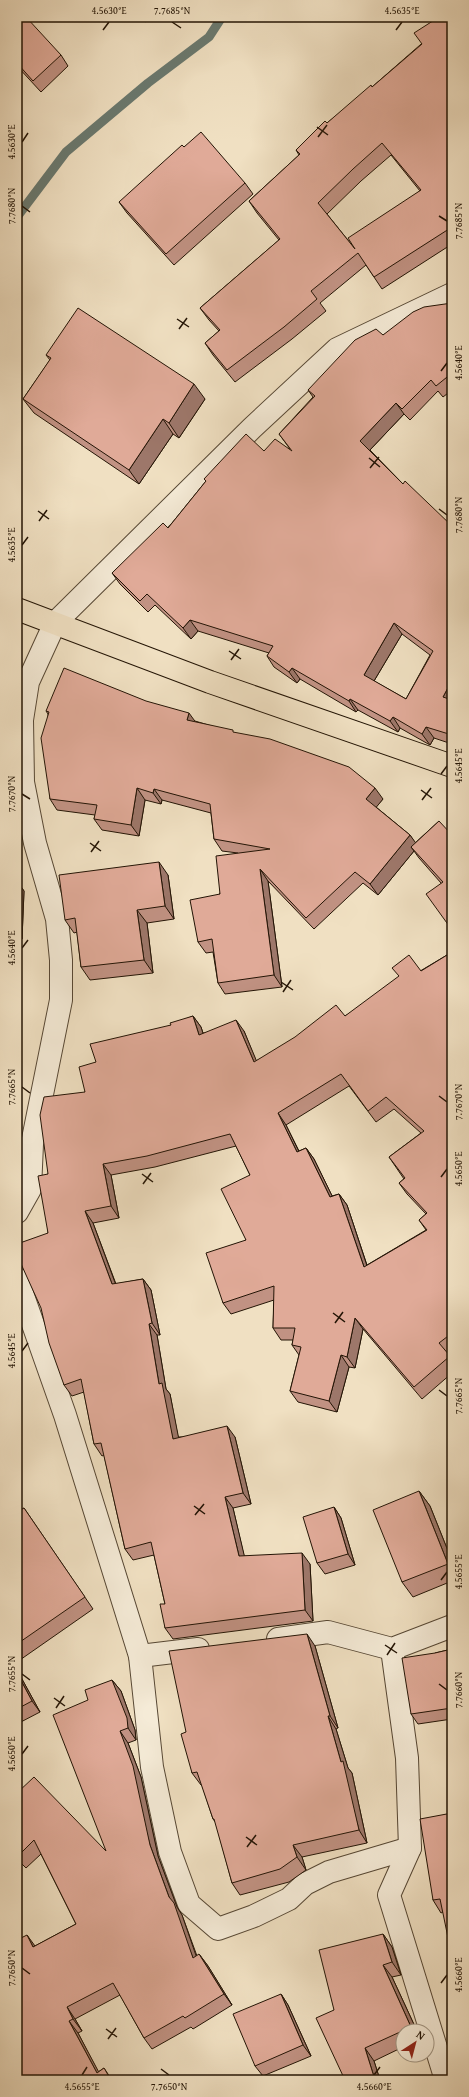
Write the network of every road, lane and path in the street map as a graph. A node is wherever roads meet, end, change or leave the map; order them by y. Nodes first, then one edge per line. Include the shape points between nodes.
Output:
1 (452, 294) edge
2 (17, 610) edge
3 (55, 623) junction
4 (452, 766) edge
5 (17, 1212) edge
6 (17, 1279) edge
7 (452, 1626) edge
8 (258, 1641) edge
9 (219, 1646) edge
10 (392, 1649) junction
11 (140, 1656) junction
12 (410, 1848) junction
13 (446, 2080) edge

1 - 3 street via 337,349 252,428
2 - 3 main road
3 - 4 main road via 210,682
3 - 5 street via 28,682 22,720 23,782 35,843 57,919 61,1000 32,1144 30,1188
6 - 11 street via 65,1415
7 - 10 street
8 - 10 street via 328,1632
9 - 11 street
10 - 12 street via 407,1758
11 - 12 street via 152,1767 170,1852 189,1904 218,1929 254,1916 289,1899 306,1884 329,1872
12 - 13 street via 389,1895

